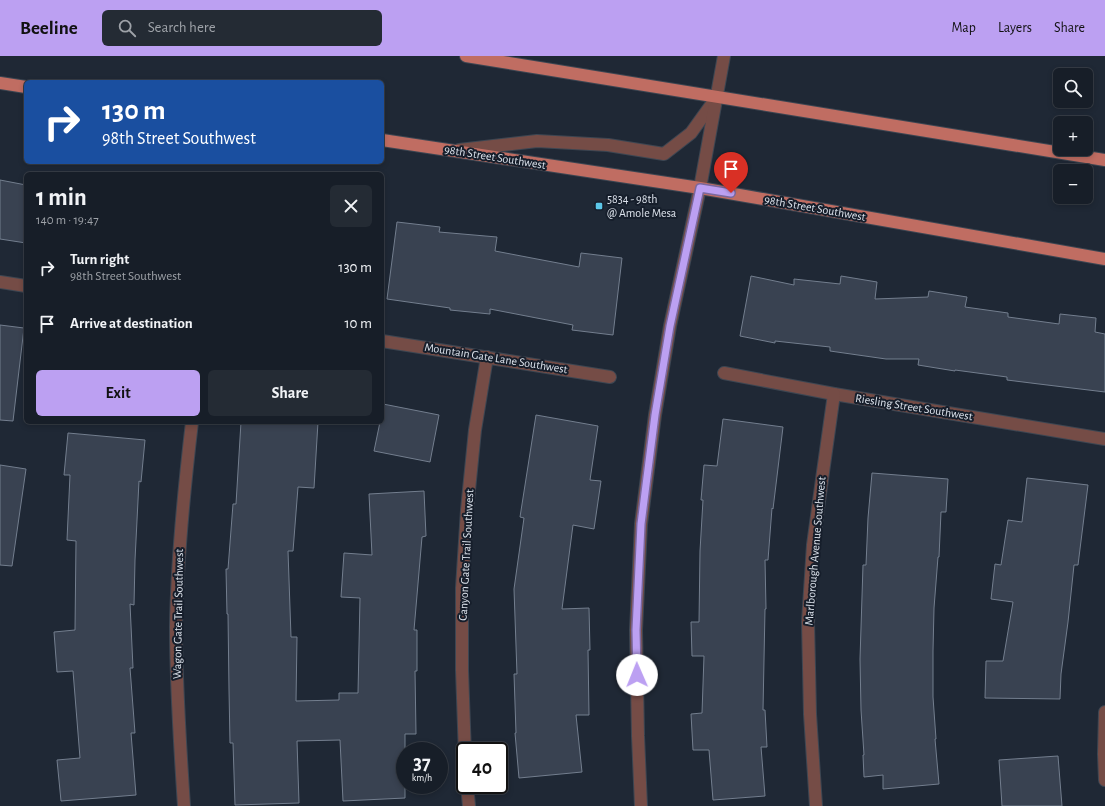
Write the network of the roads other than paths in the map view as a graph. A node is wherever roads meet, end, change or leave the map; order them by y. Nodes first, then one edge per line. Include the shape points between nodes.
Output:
1 (466, 56) edge
2 (724, 56) edge
3 (0, 83) edge
4 (24, 87) edge
5 (717, 96) junction
6 (384, 140) edge
7 (454, 151) junction
8 (1105, 160) edge
9 (700, 188) junction
10 (1105, 259) edge
11 (0, 282) edge
12 (24, 286) edge
13 (384, 340) edge
14 (487, 357) junction
15 (724, 373) dead end
16 (610, 376) dead end
17 (834, 394) junction
18 (192, 424) edge
19 (1105, 439) edge
20 (1105, 712) edge
21 (465, 742) edge
22 (1105, 780) edge
23 (468, 794) edge
24 (184, 806) edge
25 (469, 806) edge
26 (641, 806) edge
27 (816, 806) edge

1 - 5 main road
2 - 5 street
3 - 4 main road
5 - 7 street via 692,133 664,154 608,145 538,141
5 - 8 main road
5 - 9 street
6 - 7 main road, 98th Street Southwest
7 - 9 main road, 98th Street Southwest
9 - 10 main road, 98th Street Southwest
9 - 26 street via 669,334 655,415 641,524 636,630
11 - 12 street
13 - 14 street, Mountain Gate Lane Southwest
14 - 16 street, Mountain Gate Lane Southwest
14 - 21 street, Canyon Gate Trail Southwest via 466,510 462,588
15 - 17 street, Riesling Street Southwest
17 - 19 street, Riesling Street Southwest
17 - 27 street, Marlborough Avenue Southwest via 813,545 808,622
18 - 24 street, Wagon Gate Trail Southwest via 180,540 176,627 177,704
20 - 22 street
23 - 25 street

